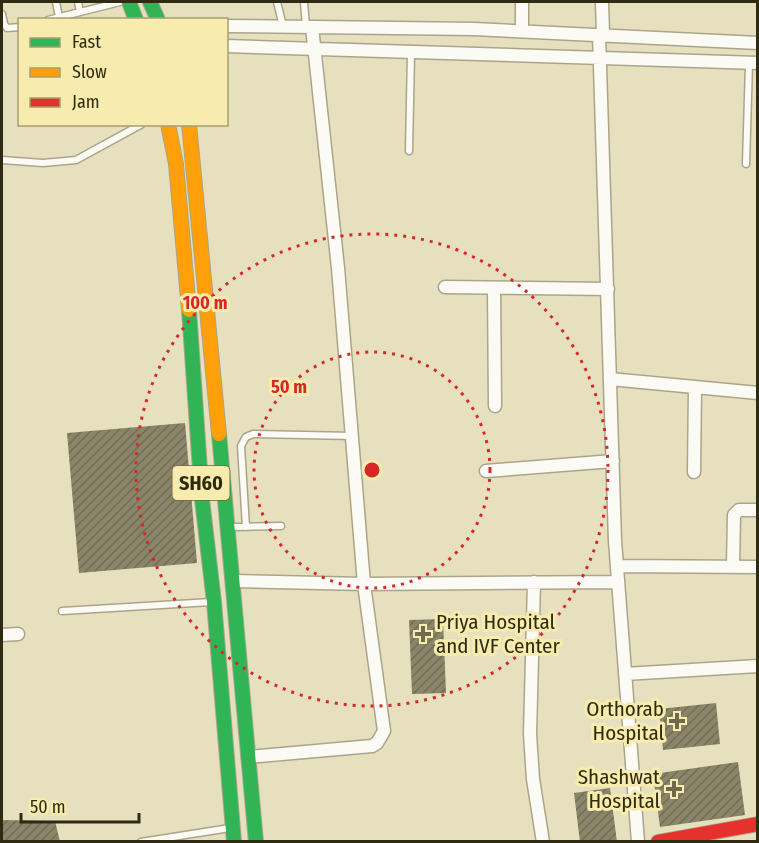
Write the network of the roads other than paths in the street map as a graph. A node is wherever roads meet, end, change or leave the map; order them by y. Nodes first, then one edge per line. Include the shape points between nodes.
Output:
1 (56, 2) edge
2 (78, 2) edge
3 (120, 2) edge
4 (129, 2) edge
5 (150, 2) edge
6 (277, 2) edge
7 (304, 2) edge
8 (522, 2) edge
9 (602, 2) edge
10 (80, 12) junction
11 (2, 14) edge
12 (59, 17) junction
13 (55, 18) edge
14 (135, 18) edge
15 (157, 18) edge
16 (228, 26) edge
17 (18, 27) edge
18 (283, 27) junction
19 (309, 27) junction
20 (522, 31) junction
21 (601, 35) junction
22 (758, 43) edge
23 (228, 45) edge
24 (314, 50) junction
25 (411, 53) junction
26 (600, 58) junction
27 (753, 63) edge
28 (138, 126) edge
29 (168, 126) edge
30 (189, 126) edge
31 (409, 151) dead end
32 (2, 160) edge
33 (746, 164) dead end
34 (445, 287) dead end
35 (494, 288) junction
36 (608, 289) junction
37 (610, 379) junction
38 (695, 387) junction
39 (758, 393) edge
40 (495, 406) dead end
41 (353, 436) junction
42 (613, 461) junction
43 (486, 471) dead end
44 (694, 472) dead end
45 (758, 510) edge
46 (281, 526) dead end
47 (229, 527) junction
48 (246, 527) junction
49 (617, 566) junction
50 (732, 567) junction
51 (758, 567) edge
52 (234, 581) junction
53 (534, 582) junction
54 (618, 582) junction
55 (364, 584) junction
56 (214, 602) junction
57 (62, 611) dead end
58 (18, 634) dead end
59 (2, 635) edge
60 (758, 666) edge
61 (625, 674) junction
62 (248, 757) junction
63 (758, 824) edge
64 (233, 835) edge
65 (141, 842) edge
66 (256, 842) edge
67 (543, 842) edge
68 (638, 842) edge
69 (658, 842) edge

1 - 12 lane
2 - 10 lane
3 - 10 lane
4 - 14 main road
5 - 15 main road
6 - 18 lane
7 - 19 lane
8 - 20 street
9 - 21 street
10 - 12 lane
11 - 17 lane via 7,28
12 - 13 lane
16 - 18 street
18 - 19 street
19 - 20 street
19 - 24 street
20 - 21 street
21 - 22 street
21 - 26 street
23 - 24 street
24 - 25 street
24 - 41 street
25 - 26 street
25 - 31 lane
26 - 27 street
26 - 36 street
27 - 33 lane
28 - 32 lane via 76,160
29 - 56 main road, SH60 via 176,164 202,500
30 - 47 main road, SH60
34 - 35 street
35 - 36 street
35 - 40 street
36 - 37 street
37 - 38 street
37 - 42 street
38 - 39 street
38 - 44 street
41 - 48 lane via 246,437 241,446
41 - 55 street
42 - 43 street
42 - 49 street
45 - 50 street via 739,510 734,515
46 - 48 lane
47 - 48 lane
47 - 52 main road, SH60
49 - 50 street
49 - 54 street
50 - 51 street
52 - 55 street
52 - 62 main road, SH60
53 - 54 street
53 - 55 street
53 - 67 street via 530,734
54 - 61 street
55 - 62 street via 382,737 372,746
56 - 57 lane
56 - 64 main road, SH60
58 - 59 street
60 - 61 street
61 - 68 street
62 - 66 main road, SH60
63 - 69 main road
64 - 65 lane

